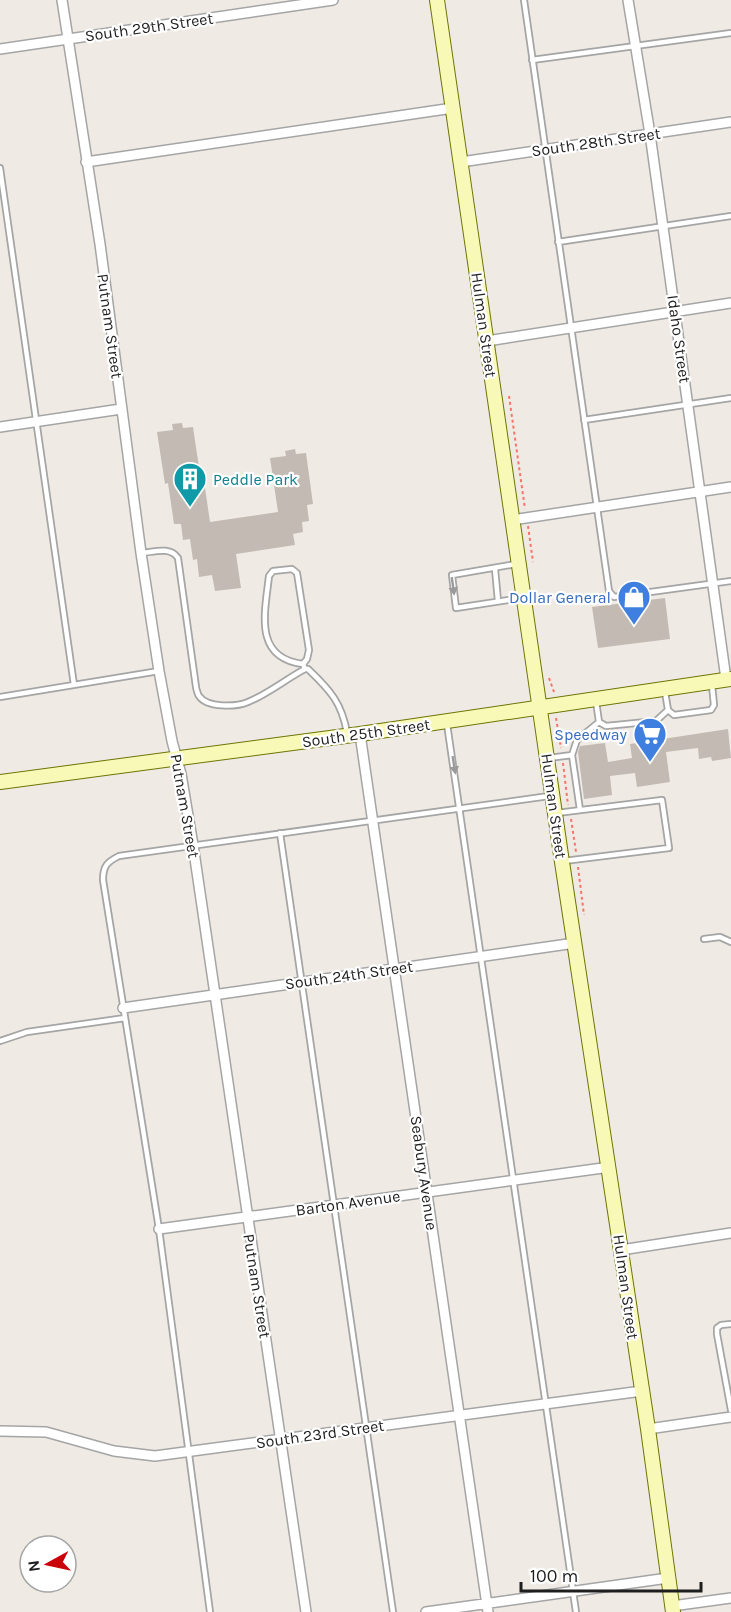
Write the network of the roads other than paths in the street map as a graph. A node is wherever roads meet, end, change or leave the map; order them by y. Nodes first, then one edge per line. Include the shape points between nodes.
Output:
1 (62, 0) edge
2 (333, 0) edge
3 (437, 0) edge
4 (524, 0) edge
5 (628, 0) edge
6 (731, 33) edge
7 (68, 39) junction
8 (635, 46) junction
9 (0, 49) edge
10 (532, 60) junction
11 (453, 108) junction
12 (731, 122) edge
13 (650, 134) junction
14 (545, 150) junction
15 (86, 162) junction
16 (461, 162) junction
17 (0, 168) edge
18 (731, 216) edge
19 (663, 226) junction
20 (558, 242) junction
21 (731, 303) edge
22 (675, 310) junction
23 (570, 327) junction
24 (487, 341) junction
25 (731, 398) edge
26 (688, 404) junction
27 (122, 409) junction
28 (584, 420) junction
29 (37, 422) junction
30 (0, 427) edge
31 (731, 488) edge
32 (700, 492) junction
33 (597, 507) junction
34 (512, 520) junction
35 (141, 553) junction
36 (519, 564) junction
37 (495, 568) junction
38 (731, 581) edge
39 (712, 583) junction
40 (524, 598) junction
41 (498, 601) junction
42 (304, 667) junction
43 (159, 672) junction
44 (728, 679) edge
45 (711, 682) junction
46 (74, 685) junction
47 (665, 689) junction
48 (0, 697) edge
49 (596, 700) junction
50 (540, 709) junction
51 (668, 710) junction
52 (447, 722) junction
53 (599, 722) junction
54 (354, 735) junction
55 (572, 755) junction
56 (178, 759) junction
57 (547, 759) junction
58 (0, 780) edge
59 (552, 795) junction
60 (460, 809) junction
61 (580, 810) junction
62 (555, 813) junction
63 (373, 820) junction
64 (280, 833) junction
65 (193, 845) junction
66 (562, 862) junction
67 (704, 939) dead end
68 (731, 942) edge
69 (575, 943) junction
70 (481, 956) junction
71 (394, 968) junction
72 (302, 981) junction
73 (215, 994) junction
74 (124, 1013) junction
75 (0, 1041) edge
76 (610, 1167) junction
77 (513, 1180) junction
78 (427, 1193) junction
79 (335, 1205) junction
80 (246, 1217) junction
81 (159, 1229) junction
82 (731, 1233) edge
83 (621, 1250) junction
84 (731, 1324) edge
85 (642, 1391) junction
86 (546, 1404) junction
87 (731, 1410) edge
88 (460, 1415) junction
89 (731, 1417) edge
90 (365, 1428) junction
91 (648, 1429) junction
92 (0, 1431) edge
93 (279, 1439) junction
94 (189, 1453) junction
95 (668, 1578) junction
96 (573, 1592) junction
97 (731, 1598) edge
98 (487, 1608) edge
99 (673, 1609) edge
100 (210, 1612) edge
101 (306, 1612) edge
102 (393, 1612) edge
103 (426, 1612) edge
104 (576, 1612) edge

1 - 7 street, Putnam Street
2 - 7 street, South 29th Street
3 - 11 street, Hulman Street
4 - 10 lane
5 - 8 street, Idaho Street
6 - 8 lane
7 - 9 street, South 29th Street
7 - 15 street, Putnam Street
8 - 10 lane
8 - 13 street, Idaho Street
10 - 14 lane
11 - 15 street
11 - 16 street, Hulman Street
12 - 13 street, South 28th Street
13 - 14 street, South 28th Street
13 - 19 street, Idaho Street
14 - 16 street, South 28th Street
14 - 20 lane
15 - 27 street, Putnam Street
16 - 24 street, Hulman Street
17 - 29 lane
18 - 19 lane
19 - 20 lane
19 - 22 street, Idaho Street
20 - 23 lane
21 - 22 street
22 - 23 street
22 - 26 street, Idaho Street
23 - 24 street
23 - 28 lane
24 - 34 street, Hulman Street
25 - 26 lane
26 - 28 lane
26 - 32 street, Idaho Street
27 - 29 street
27 - 35 street, Putnam Street
28 - 33 lane
29 - 30 street
29 - 46 lane
31 - 32 street
32 - 33 street
32 - 39 street, Idaho Street
33 - 34 street
33 - 39 lane via 609,591 614,597
34 - 36 street, Hulman Street
35 - 42 lane via 168,550 178,558 196,687 204,701 239,705 249,702
35 - 43 street, Putnam Street
36 - 37 lane
36 - 40 street, Hulman Street
37 - 41 lane
37 -> 41 lane via 452,575 456,608
38 - 39 lane
39 - 44 street, Idaho Street
40 - 41 lane
40 - 50 street, Hulman Street
42 - 42 lane via 282,658 265,633 269,576 273,571 292,568 297,573 309,650
42 - 54 lane via 329,689
43 - 46 lane
43 - 56 street, Putnam Street
44 - 45 street, South 25th Street
45 - 47 street, South 25th Street
45 - 51 lane via 711,710 674,716
46 - 48 lane
47 - 49 street, South 25th Street
47 - 51 lane
49 - 50 street, South 25th Street
49 - 53 lane
50 - 52 street, South 25th Street
50 - 57 street, Hulman Street
51 - 53 lane via 656,721 606,726
52 - 54 street, South 25th Street
52 -> 60 lane
53 - 55 lane via 576,741
54 - 56 street, South 25th Street
54 - 63 street, Seabury Avenue
55 - 57 lane
55 - 61 lane
56 - 58 street, South 25th Street
56 - 65 street, Putnam Street
57 - 59 street, Hulman Street
59 - 60 lane
59 - 62 street, Hulman Street
60 - 63 lane
60 - 70 lane
61 - 62 lane
61 - 66 lane via 662,800 669,848
62 - 66 street, Hulman Street
63 - 64 lane
63 - 71 street, Seabury Avenue
64 - 65 lane
64 - 72 lane
65 - 73 street, Putnam Street
65 - 74 lane via 119,856 103,868
66 - 69 street, Hulman Street
67 - 68 lane via 720,937
69 - 70 street, South 24th Street
69 - 76 street, Hulman Street
70 - 71 street, South 24th Street
70 - 77 lane
71 - 72 street, South 24th Street
71 - 78 street, Seabury Avenue
72 - 73 street, South 24th Street
72 - 79 lane
73 - 74 street, South 24th Street
73 - 80 street, Putnam Street
74 - 75 lane
74 - 81 lane
76 - 77 street, Barton Avenue
76 - 83 street, Hulman Street
77 - 78 street, Barton Avenue
77 - 86 lane
78 - 79 street, Barton Avenue
78 - 88 street, Seabury Avenue
79 - 80 street, Barton Avenue
79 - 90 lane
80 - 81 street, Barton Avenue
80 - 93 street, Putnam Street
81 - 94 lane
82 - 83 street
83 - 85 street, Hulman Street
84 - 87 lane via 721,1325 717,1334
85 - 86 street, South 23rd Street
85 - 91 street, Hulman Street
86 - 88 street, South 23rd Street
86 - 96 lane
88 - 90 street, South 23rd Street
88 - 98 street, Seabury Avenue
89 - 91 street
90 - 93 street, South 23rd Street
90 - 102 lane
91 - 95 street, Hulman Street
92 - 94 street, South 23rd Street via 46,1432 132,1455
93 - 94 street, South 23rd Street
93 - 101 street, Putnam Street
94 - 100 lane
95 - 96 street
95 - 99 street, Hulman Street
96 - 98 street
96 - 104 lane
97 - 99 street
98 - 103 street

